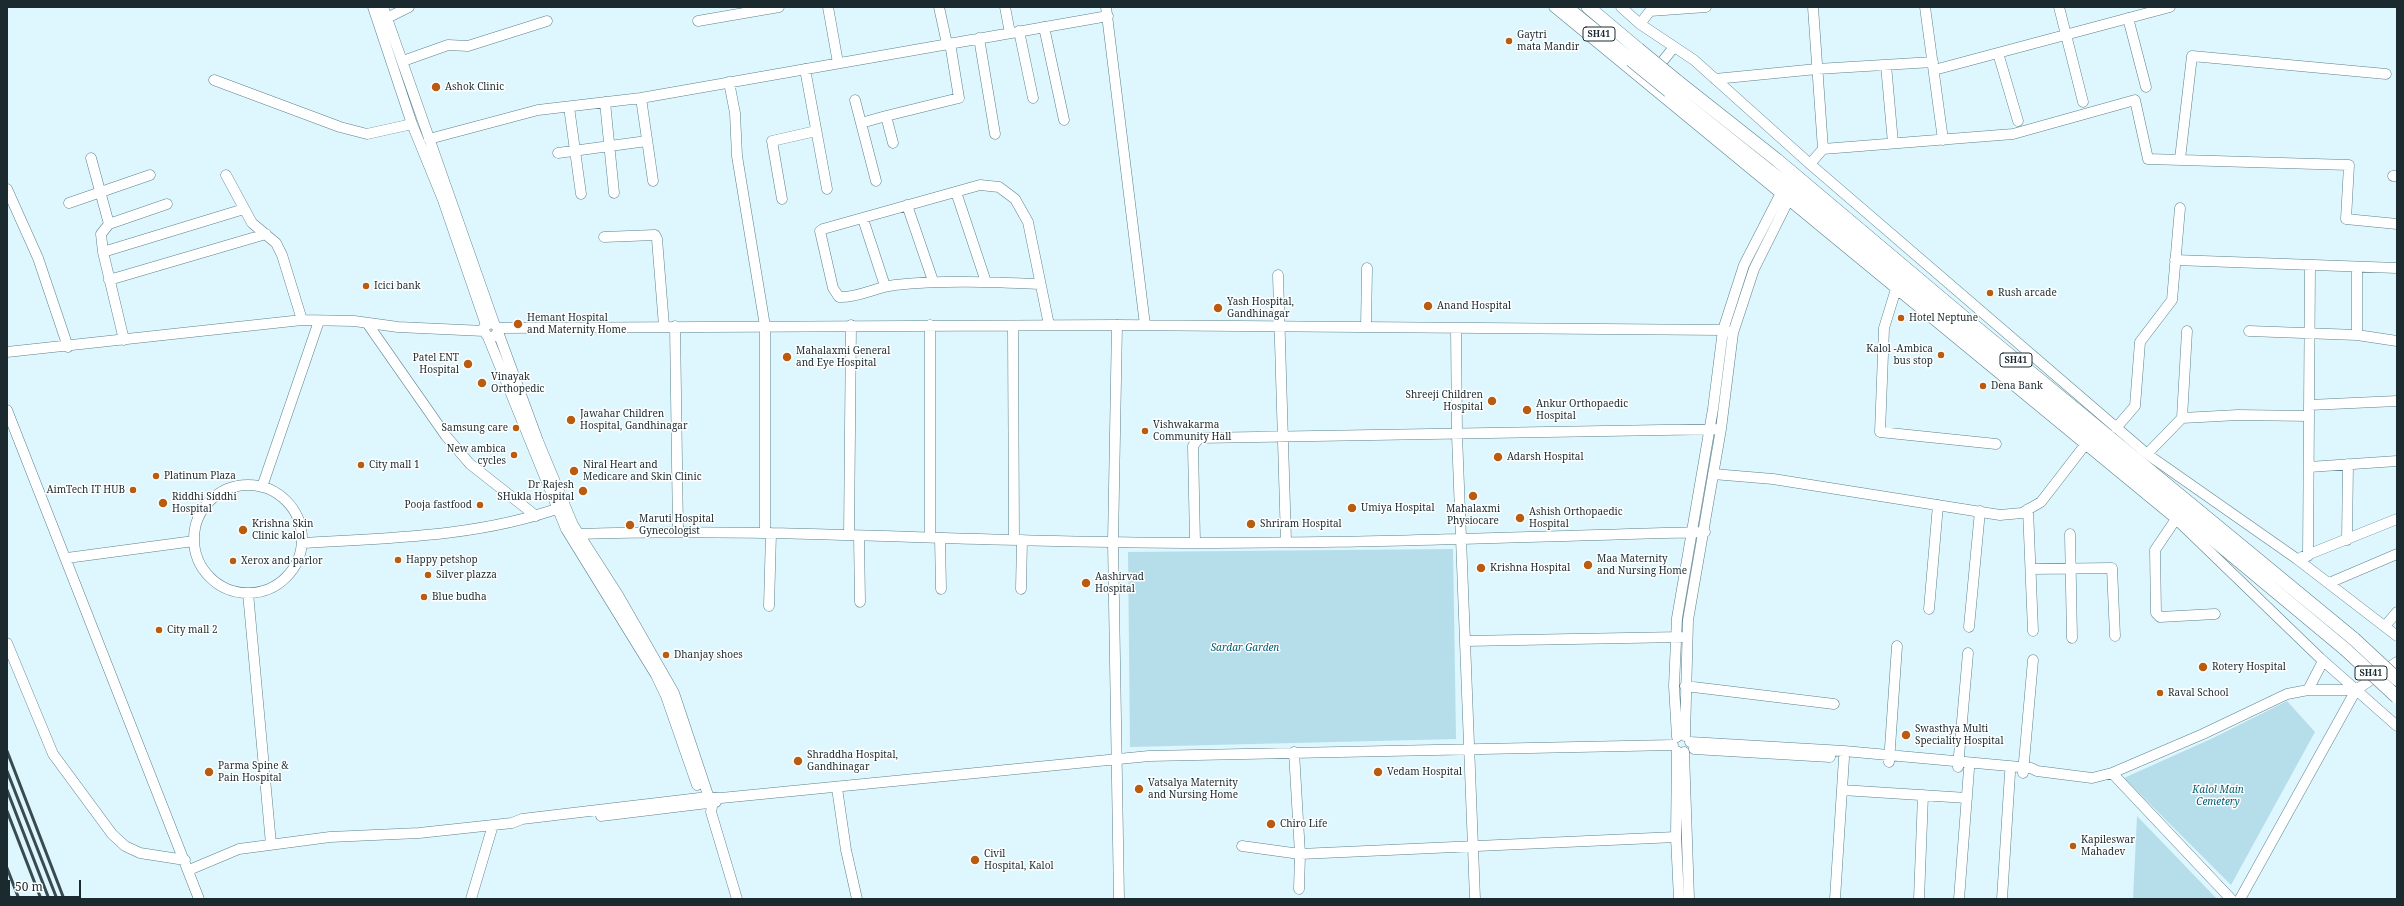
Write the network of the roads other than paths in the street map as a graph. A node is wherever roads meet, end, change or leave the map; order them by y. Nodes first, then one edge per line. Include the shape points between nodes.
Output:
1 (373, 7) edge
2 (383, 7) edge
3 (409, 7) edge
4 (779, 7) edge
5 (828, 7) edge
6 (939, 7) edge
7 (1005, 7) edge
8 (1554, 7) edge
9 (1566, 7) edge
10 (1588, 7) edge
11 (1621, 7) edge
12 (1706, 7) edge
13 (1813, 7) edge
14 (1925, 7) edge
15 (2059, 7) edge
16 (2170, 7) edge
17 (1107, 11) edge
18 (387, 18) junction
19 (2128, 18) junction
20 (547, 21) dead end
21 (698, 22) dead end
22 (1640, 24) junction
23 (1044, 27) junction
24 (1015, 32) junction
25 (2066, 35) junction
26 (979, 38) junction
27 (948, 44) junction
28 (1674, 47) junction
29 (1998, 53) junction
30 (1634, 55) junction
31 (403, 61) junction
32 (838, 63) junction
33 (1886, 65) junction
34 (1934, 66) junction
35 (805, 69) junction
36 (1818, 69) junction
37 (2386, 74) dead end
38 (1715, 79) junction
39 (214, 80) dead end
40 (729, 82) junction
41 (1646, 83) junction
42 (1673, 86) junction
43 (2146, 87) dead end
44 (641, 98) junction
45 (1033, 98) dead end
46 (855, 100) dead end
47 (605, 102) junction
48 (2083, 102) dead end
49 (569, 107) junction
50 (886, 116) junction
51 (1064, 120) dead end
52 (2018, 121) dead end
53 (861, 123) junction
54 (412, 124) junction
55 (816, 131) junction
56 (995, 134) dead end
57 (429, 139) junction
58 (1943, 140) junction
59 (647, 141) junction
60 (893, 142) dead end
61 (1893, 143) junction
62 (610, 146) junction
63 (1823, 149) junction
64 (574, 151) junction
65 (558, 153) dead end
66 (91, 158) dead end
67 (2180, 160) junction
68 (1810, 164) junction
69 (150, 175) dead end
70 (226, 175) dead end
71 (653, 181) dead end
72 (876, 181) dead end
73 (7, 189) edge
74 (827, 190) dead end
75 (100, 192) junction
76 (956, 192) junction
77 (614, 193) dead end
78 (581, 194) dead end
79 (1785, 196) junction
80 (782, 199) dead end
81 (69, 203) dead end
82 (167, 204) dead end
83 (907, 205) junction
84 (2180, 208) dead end
85 (244, 209) junction
86 (863, 219) junction
87 (109, 224) junction
88 (2397, 224) edge
89 (266, 234) junction
90 (604, 237) dead end
91 (103, 252) junction
92 (2176, 260) junction
93 (2310, 266) junction
94 (2356, 267) junction
95 (1367, 268) dead end
96 (2397, 268) edge
97 (1278, 275) dead end
98 (109, 280) junction
99 (933, 281) junction
100 (986, 282) junction
101 (1040, 284) junction
102 (885, 286) junction
103 (1896, 289) junction
104 (302, 320) junction
105 (320, 321) junction
106 (367, 323) junction
107 (930, 325) junction
108 (1049, 325) junction
109 (1117, 325) junction
110 (1145, 325) junction
111 (664, 326) junction
112 (675, 326) junction
113 (765, 326) junction
114 (851, 326) junction
115 (1280, 326) junction
116 (1013, 327) junction
117 (1366, 327) junction
118 (1456, 328) junction
119 (491, 329) junction
120 (2187, 331) dead end
121 (2249, 331) dead end
122 (1728, 332) junction
123 (2311, 334) junction
124 (2357, 336) junction
125 (124, 340) junction
126 (2397, 341) edge
127 (68, 347) junction
128 (7, 352) edge
129 (2397, 401) edge
130 (2310, 405) junction
131 (7, 410) edge
132 (2309, 416) junction
133 (2182, 418) junction
134 (2116, 428) junction
135 (1709, 429) junction
136 (1722, 430) junction
137 (1457, 435) junction
138 (1283, 436) junction
139 (1996, 444) dead end
140 (2085, 445) junction
141 (2147, 454) junction
142 (2397, 461) edge
143 (2348, 464) junction
144 (2309, 467) junction
145 (1713, 474) junction
146 (262, 487) junction
147 (1938, 505) junction
148 (560, 507) junction
149 (2028, 509) junction
150 (1980, 511) junction
151 (536, 516) junction
152 (2176, 518) junction
153 (2397, 519) edge
154 (678, 531) junction
155 (1705, 532) junction
156 (768, 533) junction
157 (1693, 533) junction
158 (579, 534) junction
159 (2070, 534) dead end
160 (854, 536) junction
161 (935, 538) junction
162 (1461, 538) junction
163 (1018, 540) junction
164 (2347, 540) junction
165 (194, 541) junction
166 (1286, 541) junction
167 (1113, 542) junction
168 (1195, 542) junction
169 (302, 543) junction
170 (2397, 554) edge
171 (2308, 556) junction
172 (67, 558) junction
173 (2297, 559) junction
174 (2031, 569) junction
175 (2070, 570) junction
176 (2329, 583) junction
177 (1022, 589) dead end
178 (940, 590) dead end
179 (248, 593) junction
180 (860, 602) dead end
181 (770, 606) dead end
182 (1929, 609) dead end
183 (2397, 612) edge
184 (2215, 614) dead end
185 (2386, 626) junction
186 (1969, 627) dead end
187 (2033, 631) dead end
188 (2115, 636) dead end
189 (2397, 636) edge
190 (1675, 637) junction
191 (1686, 637) junction
192 (2072, 638) dead end
193 (1465, 641) junction
194 (7, 644) edge
195 (1897, 646) dead end
196 (1968, 654) dead end
197 (2033, 660) dead end
198 (2323, 661) junction
199 (2397, 662) edge
200 (2397, 679) edge
201 (1685, 686) junction
202 (2308, 690) junction
203 (2356, 690) junction
204 (2397, 697) edge
205 (1834, 704) dead end
206 (2397, 726) edge
207 (1682, 744) junction
208 (1468, 749) junction
209 (1294, 752) junction
210 (1844, 758) junction
211 (1889, 758) junction
212 (1115, 759) junction
213 (1958, 765) junction
214 (1969, 769) junction
215 (2023, 770) junction
216 (2010, 773) junction
217 (2112, 773) junction
218 (837, 788) junction
219 (1842, 790) junction
220 (1923, 795) junction
221 (1967, 798) junction
222 (707, 803) junction
223 (493, 825) junction
224 (1676, 837) junction
225 (271, 844) junction
226 (1242, 846) dead end
227 (1473, 847) junction
228 (1300, 854) junction
229 (185, 860) junction
230 (189, 870) junction
231 (1299, 889) dead end
232 (199, 899) edge
233 (470, 899) edge
234 (737, 899) edge
235 (857, 899) edge
236 (1119, 899) edge
237 (1475, 899) edge
238 (1679, 899) edge
239 (1689, 899) edge
240 (1835, 899) edge
241 (1919, 899) edge
242 (1959, 899) edge
243 (2002, 899) edge
244 (2231, 899) edge
245 (2240, 899) edge

1 - 54 street
2 - 18 street
3 - 18 street
4 - 21 street
5 - 32 street
6 - 27 street
7 - 24 street
8 - 41 street
9 - 30 main road, SH41
10 - 30 main road, SH41
11 - 22 street
12 - 22 street via 1650,11
13 - 36 street
14 - 34 street
15 - 25 street
16 - 19 street
17 - 23 street
17 - 110 street
18 - 31 street
19 - 25 street
19 - 43 street
20 - 31 street via 468,46 448,45
22 - 28 street
23 - 24 street
23 - 51 street
24 - 26 street
24 - 45 street
25 - 29 street
25 - 48 street
26 - 27 street
26 - 56 street
27 - 32 street
27 - 50 street via 959,98
28 - 38 street
28 - 41 street
29 - 34 street
29 - 52 street
30 - 42 main road, SH41, bridge
31 - 57 street
32 - 35 street
33 - 34 street
33 - 36 street
33 - 61 street
34 - 58 street
35 - 40 street
35 - 55 street
36 - 38 street
36 - 63 street
37 - 67 street via 2192,56
38 - 68 street
39 - 54 street via 340,127 367,134
40 - 44 street
40 - 113 street via 737,156
41 - 79 street
42 - 200 main road, SH41, bridge via 1777,160 2354,639
42 - 204 main road, SH41, bridge via 1793,190 2345,649
44 - 47 street
44 - 59 street
46 - 53 street
47 - 49 street
47 - 62 street
49 - 57 street via 538,110
49 - 64 street
50 - 53 street
50 - 60 street
53 - 72 street
54 - 119 street
55 - 74 street
55 - 80 street via 772,141
57 - 119 street
58 - 61 street
58 - 67 street via 2013,134 2135,100 2148,159
59 - 62 street
59 - 71 street
61 - 63 street
62 - 64 street
62 - 77 street
63 - 68 street
64 - 65 street
64 - 78 street
66 - 75 street
67 - 88 street via 2349,165 2346,219
68 - 134 street
69 - 75 street
70 - 85 street
73 - 127 street via 38,258
75 - 81 street
75 - 87 street
76 - 83 street
76 - 100 street
76 - 101 street via 980,185 999,187 1015,198 1028,222
79 - 103 street
79 - 122 street
82 - 87 street
83 - 86 street
83 - 99 street
84 - 92 street
85 - 89 street via 252,223
85 - 91 street
86 - 102 street
86 - 102 street via 820,231 834,288 839,297 849,297
87 - 91 street via 101,234
89 - 98 street
89 - 104 street via 276,243 282,255
90 - 111 street via 655,235
91 - 98 street
92 - 93 street
92 - 134 street via 2172,300 2140,342 2136,406
93 - 94 street
93 - 123 street
94 - 96 street
94 - 124 street
95 - 117 street
97 - 115 street
98 - 125 street
99 - 100 street
99 - 102 street
100 - 101 street
101 - 108 street
103 - 139 street via 1884,328 1880,432
103 - 140 street
104 - 105 street
104 - 125 street
105 - 106 street
105 - 146 street
106 - 119 street via 398,327
106 - 151 street via 446,436 470,464
107 - 114 street
107 - 116 street
107 - 161 street
108 - 109 street
108 - 116 street
109 - 110 street
109 - 167 street
110 - 115 street
111 - 112 street
111 - 119 street
112 - 113 street
112 - 154 street
113 - 114 street
113 - 156 street
114 - 160 street
115 - 117 street
115 - 138 street
116 - 163 street
117 - 118 street
118 - 122 street
118 - 137 street
119 - 148 street
120 - 133 street
121 - 123 street
122 - 135 street
122 - 136 street
123 - 124 street
123 - 130 street
124 - 126 street
125 - 127 street
127 - 128 street
129 - 130 street
130 - 132 street
131 - 172 street
132 - 133 street via 2238,415
132 - 144 street
133 - 141 street
134 - 141 street
135 - 136 street
135 - 137 street
135 - 157 street
136 - 145 street
137 - 138 street
137 - 162 street
138 - 166 street
138 - 168 street via 1199,438 1194,441
140 - 149 street via 2041,502
140 - 152 street
141 - 173 street
142 - 143 street
143 - 144 street
143 - 164 street
144 - 171 street
145 - 147 street via 1773,479
145 - 155 street
146 - 165 street via 244,485 226,490 210,500 199,514
146 - 169 street via 279,495 292,508 300,525
147 - 150 street
147 - 182 street
148 - 151 street
148 - 158 street
148 - 222 street via 566,529 656,675
149 - 150 street via 2022,513 2000,515
149 - 174 street
150 - 186 street
151 - 169 street via 457,532
152 - 184 street via 2155,550 2156,613 2160,617
152 - 198 street
153 - 164 street
154 - 156 street
154 - 158 street
155 - 157 street
155 - 191 street
156 - 160 street
156 - 181 street
157 - 162 street
157 - 190 street
158 - 222 street via 674,693
159 - 175 street
160 - 161 street
160 - 180 street
161 - 163 street
161 - 178 street
162 - 166 street
162 - 193 street
163 - 167 street
163 - 177 street
164 - 171 street
165 - 172 street
165 - 179 street via 194,550 201,568 214,581 230,590
166 - 168 street
167 - 168 street
167 - 212 street
169 - 179 street via 294,567 287,577 262,592
170 - 176 street
171 - 173 street
172 - 229 street
173 - 176 street
174 - 175 street
174 - 187 street
175 - 188 street via 2112,568
175 - 192 street
176 - 185 street
179 - 225 street
183 - 185 street
185 - 189 street
190 - 191 street
190 - 193 street
190 - 207 street via 1674,686
191 - 201 street
193 - 208 street
194 - 229 street via 53,754 112,834 125,846 140,853
195 - 211 street
196 - 213 street
197 - 215 street
198 - 202 street
198 - 203 street
199 - 203 street
201 - 205 street
201 - 207 street
202 - 203 street
202 - 217 street via 2288,694
203 - 206 street
203 - 245 street
207 - 208 street
207 - 210 street
207 - 211 street
207 - 224 street
207 - 239 street
208 - 209 street
208 - 227 street
209 - 212 street
209 - 228 street
210 - 211 street
210 - 219 street
211 - 213 street
212 - 218 street
212 - 236 street
213 - 214 street
213 - 215 street
214 - 216 street
214 - 221 street
215 - 216 street
215 - 217 street via 2092,778
216 - 243 street
217 - 244 street
218 - 222 street via 722,798
218 - 235 street via 846,850
219 - 220 street
219 - 240 street
220 - 221 street
220 - 241 street
221 - 242 street
222 - 223 street via 522,818 512,823
222 - 234 street
223 - 225 street
223 - 233 street
224 - 227 street
224 - 238 street
225 - 230 street via 239,848
226 - 228 street
227 - 228 street
227 - 237 street
228 - 231 street
229 - 230 street
230 - 232 street

